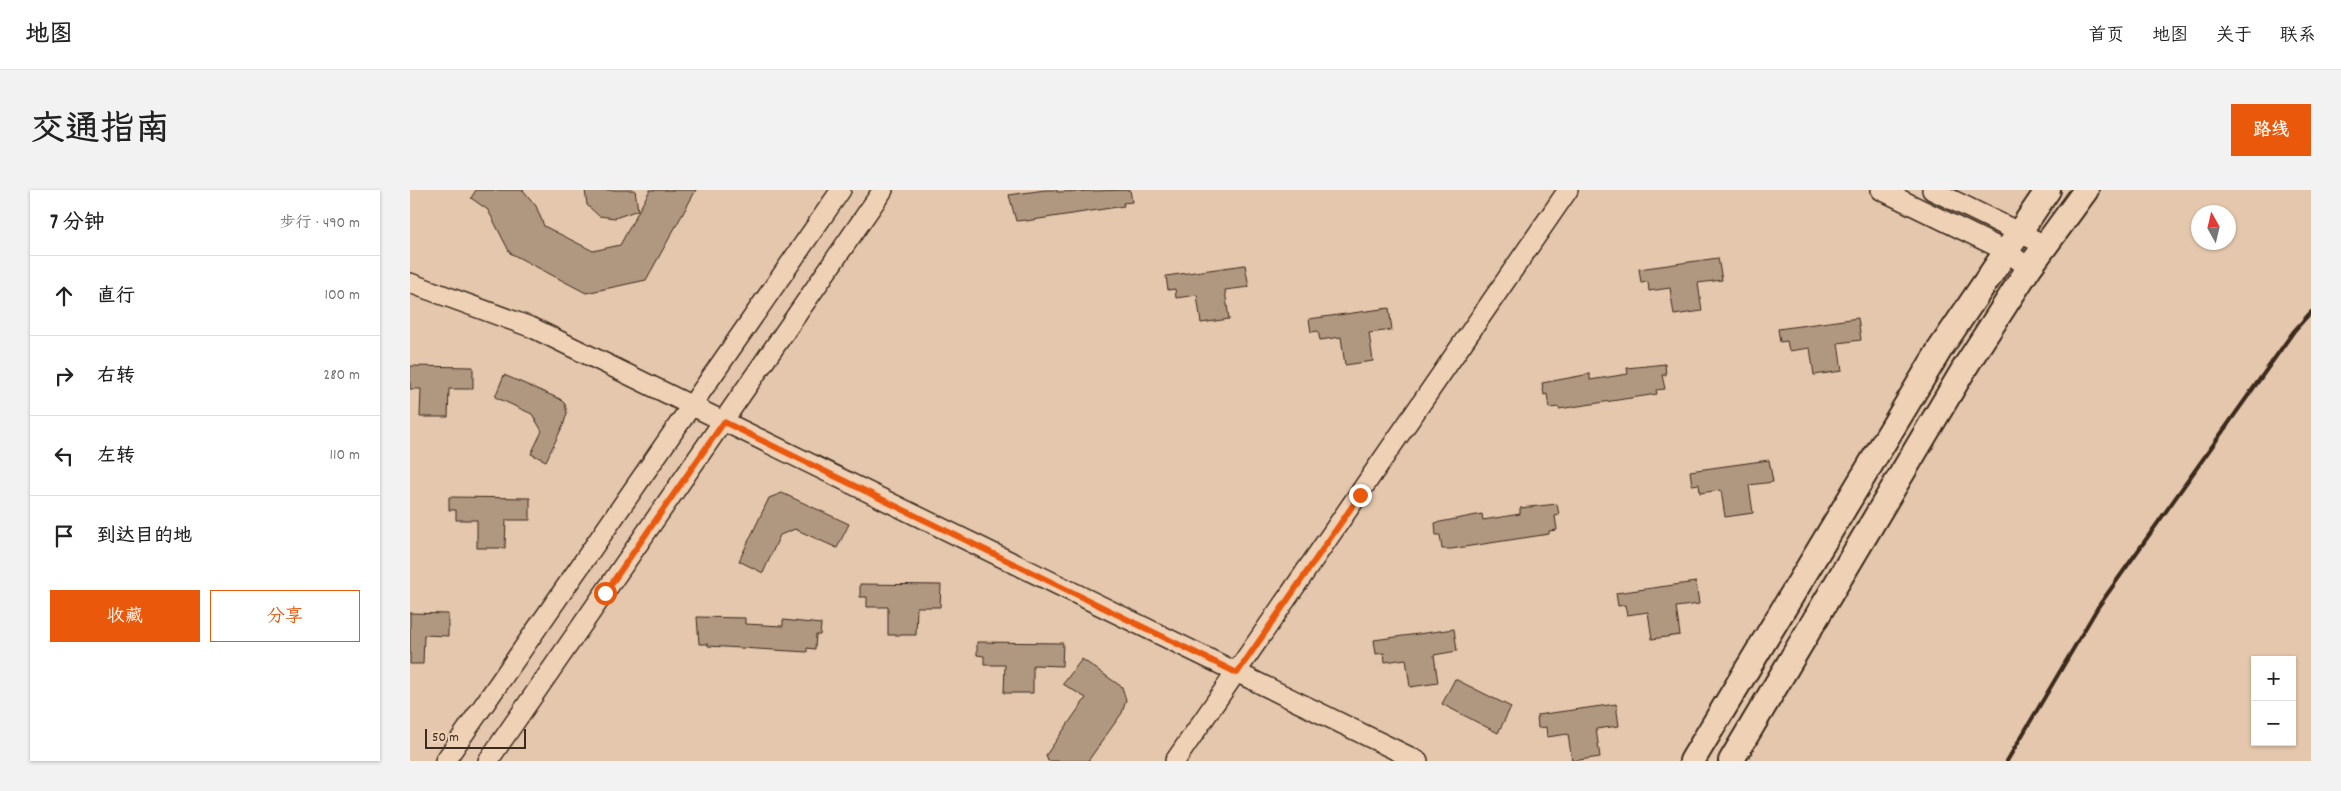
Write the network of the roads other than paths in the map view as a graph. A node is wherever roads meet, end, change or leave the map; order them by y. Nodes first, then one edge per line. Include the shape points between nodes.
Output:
1 (841, 190) edge
2 (883, 190) edge
3 (1568, 190) edge
4 (1881, 190) edge
5 (1932, 190) edge
6 (2048, 190) edge
7 (2086, 190) edge
8 (2012, 241) junction
9 (2045, 245) junction
10 (2029, 268) junction
11 (410, 283) edge
12 (691, 406) junction
13 (724, 422) junction
14 (1237, 673) junction
15 (445, 761) edge
16 (488, 761) edge
17 (1175, 761) edge
18 (1418, 761) edge
19 (1692, 761) edge
20 (1731, 761) edge

1 - 12 street
2 - 13 street
3 - 14 street
4 - 8 street
5 - 8 street
6 - 8 main road
7 - 9 main road
8 - 9 street
8 - 10 street
8 - 19 main road via 1940,349
9 - 10 main road
10 - 20 main road via 1967,364
11 - 12 street via 533,328
12 - 13 street
12 - 15 street
13 - 14 street
13 - 16 street
14 - 17 street
14 - 18 street

